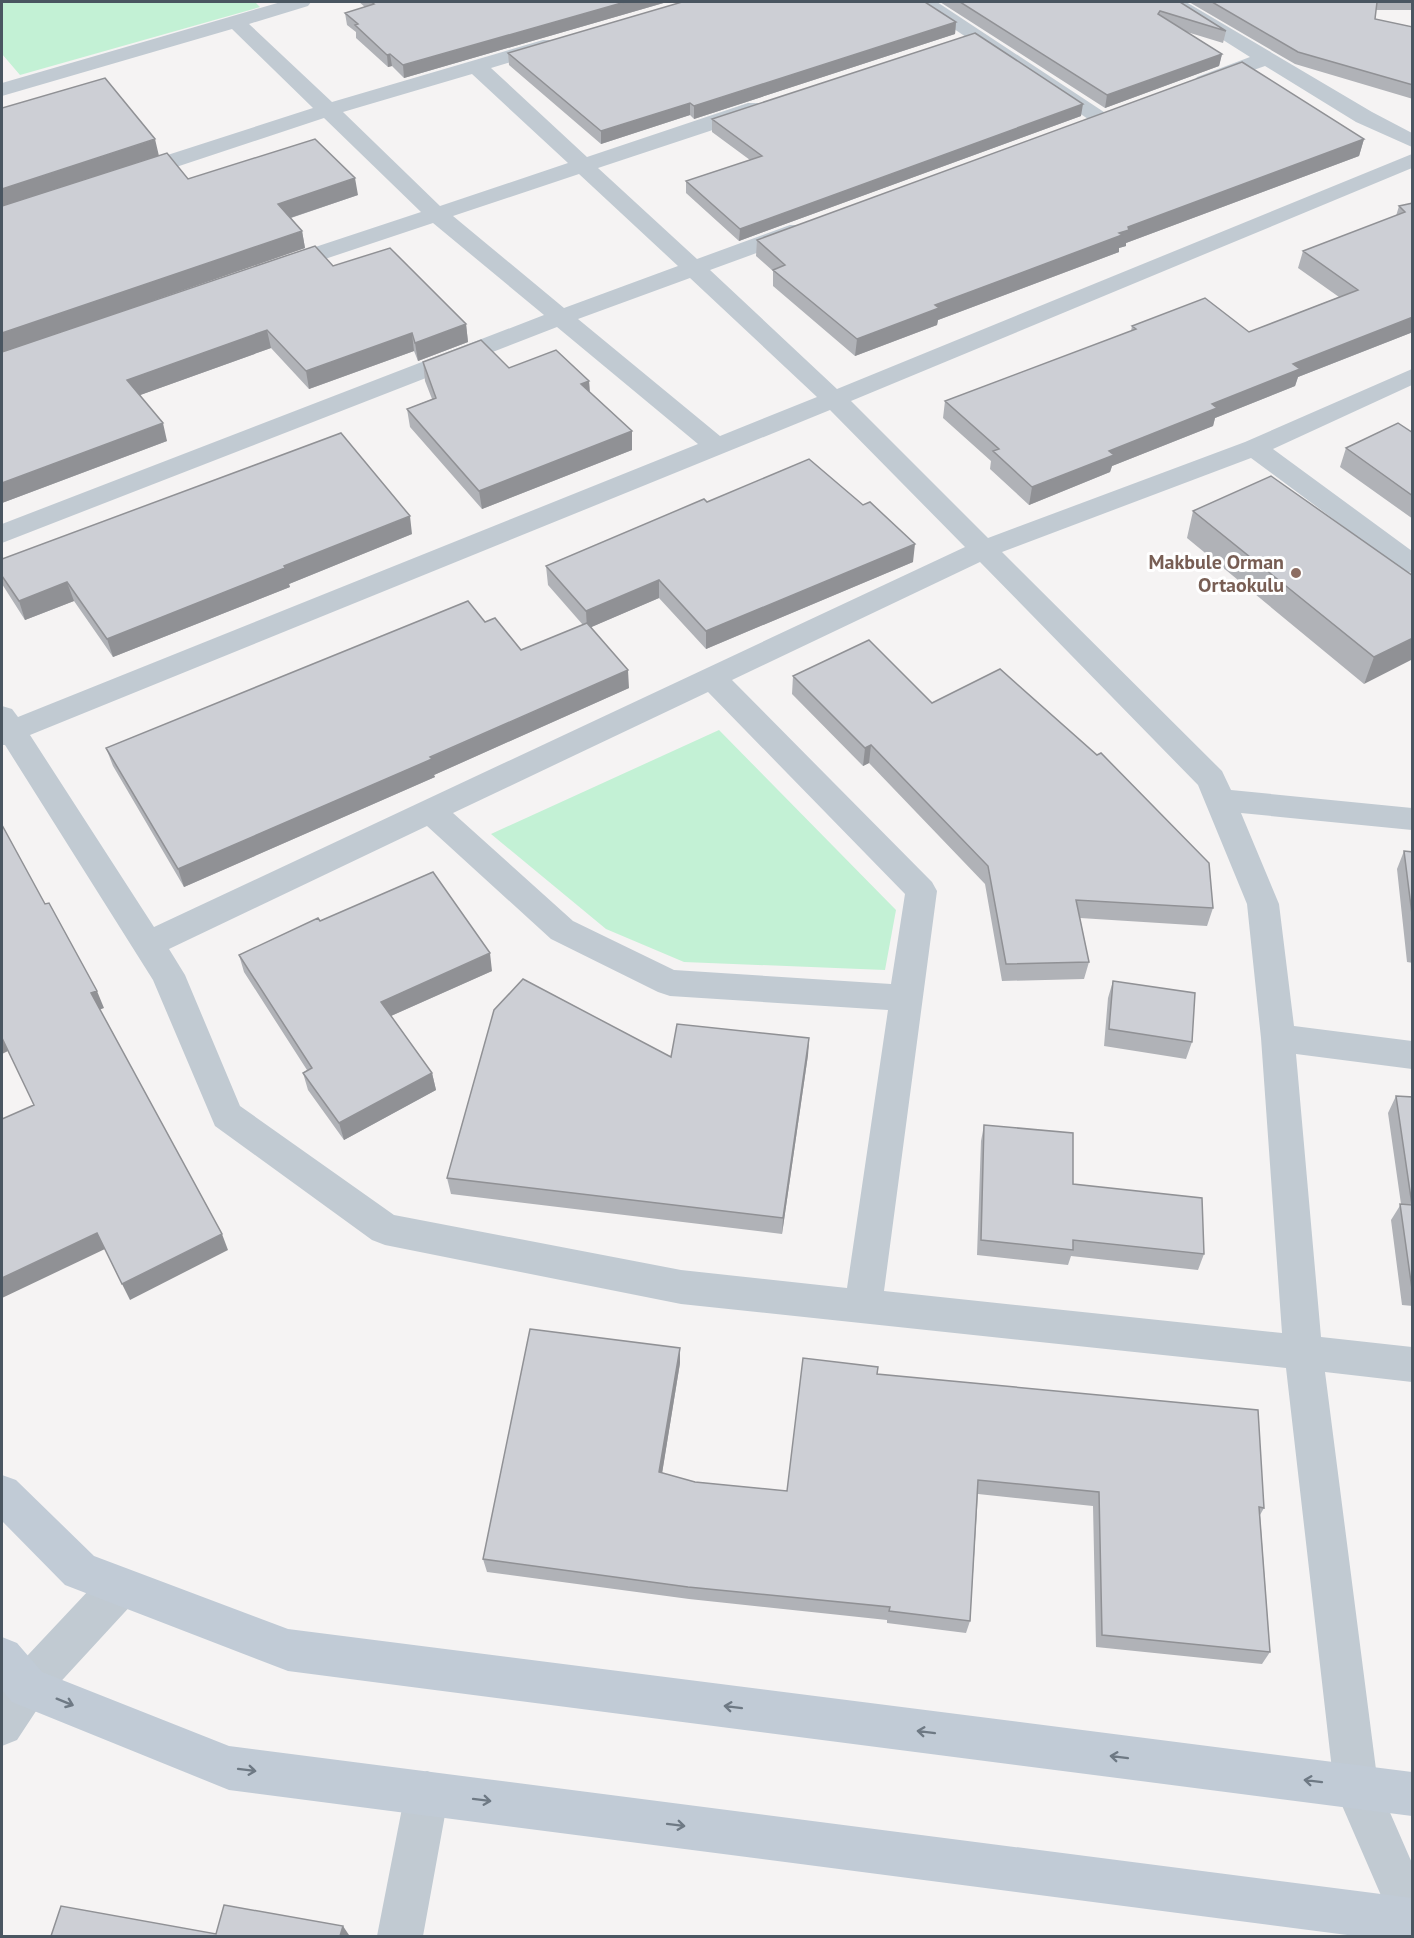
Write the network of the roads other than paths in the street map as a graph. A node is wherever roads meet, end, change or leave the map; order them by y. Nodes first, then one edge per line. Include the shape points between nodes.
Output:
1 (924, 2) edge
2 (1173, 2) edge
3 (290, 3) edge
4 (236, 21) junction
5 (976, 36) junction
6 (567, 39) edge
7 (954, 43) edge
8 (1267, 58) junction
9 (476, 66) junction
10 (4, 86) edge
11 (1179, 90) edge
12 (773, 102) edge
13 (328, 110) junction
14 (1102, 118) edge
15 (1413, 141) edge
16 (1413, 160) edge
17 (582, 165) junction
18 (114, 180) edge
19 (435, 213) junction
20 (815, 224) edge
21 (694, 268) junction
22 (257, 274) edge
23 (561, 317) junction
24 (1413, 376) edge
25 (834, 399) junction
26 (716, 446) junction
27 (1254, 448) junction
28 (2, 534) edge
29 (985, 549) junction
30 (1413, 564) edge
31 (712, 678) junction
32 (5, 728) edge
33 (1220, 800) junction
34 (430, 811) junction
35 (1413, 819) edge
36 (148, 944) junction
37 (906, 998) junction
38 (1278, 1038) junction
39 (1413, 1054) edge
40 (863, 1306) junction
41 (1303, 1353) junction
42 (1413, 1364) edge
43 (2, 1494) edge
44 (120, 1587) junction
45 (14, 1673) edge
46 (2, 1725) edge
47 (1356, 1787) junction
48 (427, 1793) junction
49 (1413, 1794) edge
50 (1413, 1914) edge
51 (1413, 1921) edge
52 (400, 1936) edge

1 - 5 street
2 - 8 street
3 - 4 street
4 - 10 street
4 - 13 street
5 - 7 street
5 - 14 street
6 - 9 street
8 - 11 street
8 - 15 street via 1364,117
9 - 13 street
9 - 17 street
12 - 17 street
13 - 18 street
13 - 19 street
16 - 25 street
17 - 19 street
17 - 21 street
19 - 22 street
19 - 23 street
20 - 21 street
21 - 23 street
21 - 25 street
23 - 26 street
23 - 28 street
24 - 27 street
25 - 26 street
25 - 29 street
26 - 32 street
27 - 29 street
27 - 30 street
29 - 31 street
29 - 33 street via 1211,780
31 - 34 street
31 - 37 street via 921,891
32 - 36 street
33 - 35 street
33 - 38 street via 1263,904
34 - 36 street
34 - 37 street via 562,930 670,982
36 - 40 street via 168,975 227,1116 386,1229 681,1287
37 - 40 street
38 - 39 street
38 - 41 street
40 - 41 street
41 - 42 street
41 - 47 street
43 - 44 street via 80,1571
44 - 45 street
47 -> 44 street via 288,1650
45 - 46 street
45 -> 48 street via 229,1768
47 - 49 street
47 - 50 street
48 -> 51 street
48 - 52 street

